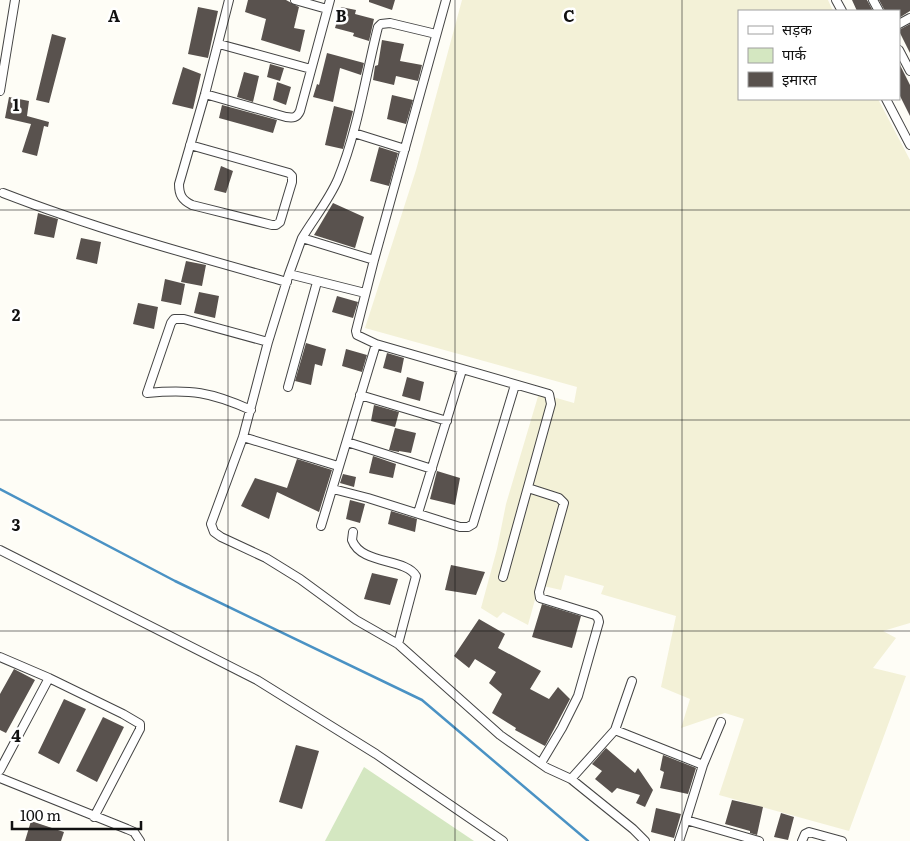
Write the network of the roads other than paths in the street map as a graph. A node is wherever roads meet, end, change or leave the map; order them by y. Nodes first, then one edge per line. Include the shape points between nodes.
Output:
1 (15, 0) edge
2 (229, 0) edge
3 (295, 0) edge
4 (330, 0) edge
5 (446, 0) edge
6 (327, 9) junction
7 (436, 34) junction
8 (219, 44) junction
9 (900, 52) edge
10 (312, 69) junction
11 (910, 71) edge
12 (0, 91) edge
13 (205, 94) junction
14 (887, 100) edge
15 (354, 133) junction
16 (190, 145) junction
17 (910, 146) edge
18 (405, 149) junction
19 (3, 193) dead end
20 (302, 238) junction
21 (374, 260) junction
22 (289, 274) junction
23 (287, 282) junction
24 (317, 282) junction
25 (365, 293) junction
26 (268, 342) junction
27 (376, 344) junction
28 (462, 370) junction
29 (515, 385) junction
30 (288, 387) dead end
31 (360, 395) junction
32 (251, 410) junction
33 (447, 421) junction
34 (243, 437) junction
35 (347, 442) junction
36 (338, 466) junction
37 (432, 469) junction
38 (528, 488) junction
39 (333, 489) junction
40 (418, 514) junction
41 (321, 526) dead end
42 (353, 532) dead end
43 (0, 550) edge
44 (503, 577) dead end
45 (398, 644) junction
46 (0, 657) edge
47 (49, 678) junction
48 (632, 682) dead end
49 (721, 722) dead end
50 (615, 730) junction
51 (541, 763) junction
52 (703, 765) junction
53 (0, 770) edge
54 (0, 778) edge
55 (570, 779) junction
56 (94, 817) junction
57 (686, 820) junction
58 (140, 841) edge
59 (503, 841) edge
60 (645, 841) edge
61 (679, 841) edge
62 (759, 841) edge
63 (802, 841) edge
64 (842, 841) edge

1 - 12 street
2 - 8 street
3 - 6 street
4 - 6 street
5 - 7 street
6 - 10 street
7 - 15 street via 390,23 381,24
7 - 18 street
8 - 10 street
8 - 13 street
9 - 11 street
10 - 13 street via 300,111 292,118
13 - 16 street
14 - 17 street
15 - 18 street
15 - 20 street via 337,181
16 - 16 street via 179,184 183,200 272,225 280,222 292,182 289,173
18 - 21 street
19 - 23 street via 156,246
20 - 21 street
20 - 22 street
21 - 25 street
22 - 23 street
22 - 24 street
23 - 26 street
24 - 25 street
24 - 30 street
25 - 27 street via 356,331 357,335
26 - 32 street
26 - 32 street via 174,319 147,393 210,394
27 - 28 street
27 - 31 street
28 - 29 street
28 - 33 street
29 - 38 street via 549,394 551,400
29 - 40 street via 473,524 460,527
31 - 33 street
31 - 35 street
32 - 34 street
33 - 37 street
34 - 36 street
34 - 45 street via 211,524 214,532 283,568 356,620
35 - 36 street
35 - 37 street
36 - 39 street
37 - 40 street
38 - 44 street
38 - 51 street via 559,498 564,503 540,598 595,615 599,622 578,696
39 - 40 street
39 - 41 street
42 - 45 street via 352,540 358,550 408,569 416,576
43 - 59 street via 257,680 376,754
45 - 51 street via 500,736
46 - 47 street
47 - 53 street
47 - 56 street via 140,724
48 - 50 street
49 - 52 street
50 - 52 street
50 - 55 street
51 - 55 street
52 - 57 street
54 - 56 street
55 - 60 street
56 - 58 street via 134,832
57 - 61 street
57 - 62 street
63 - 64 street via 809,832

